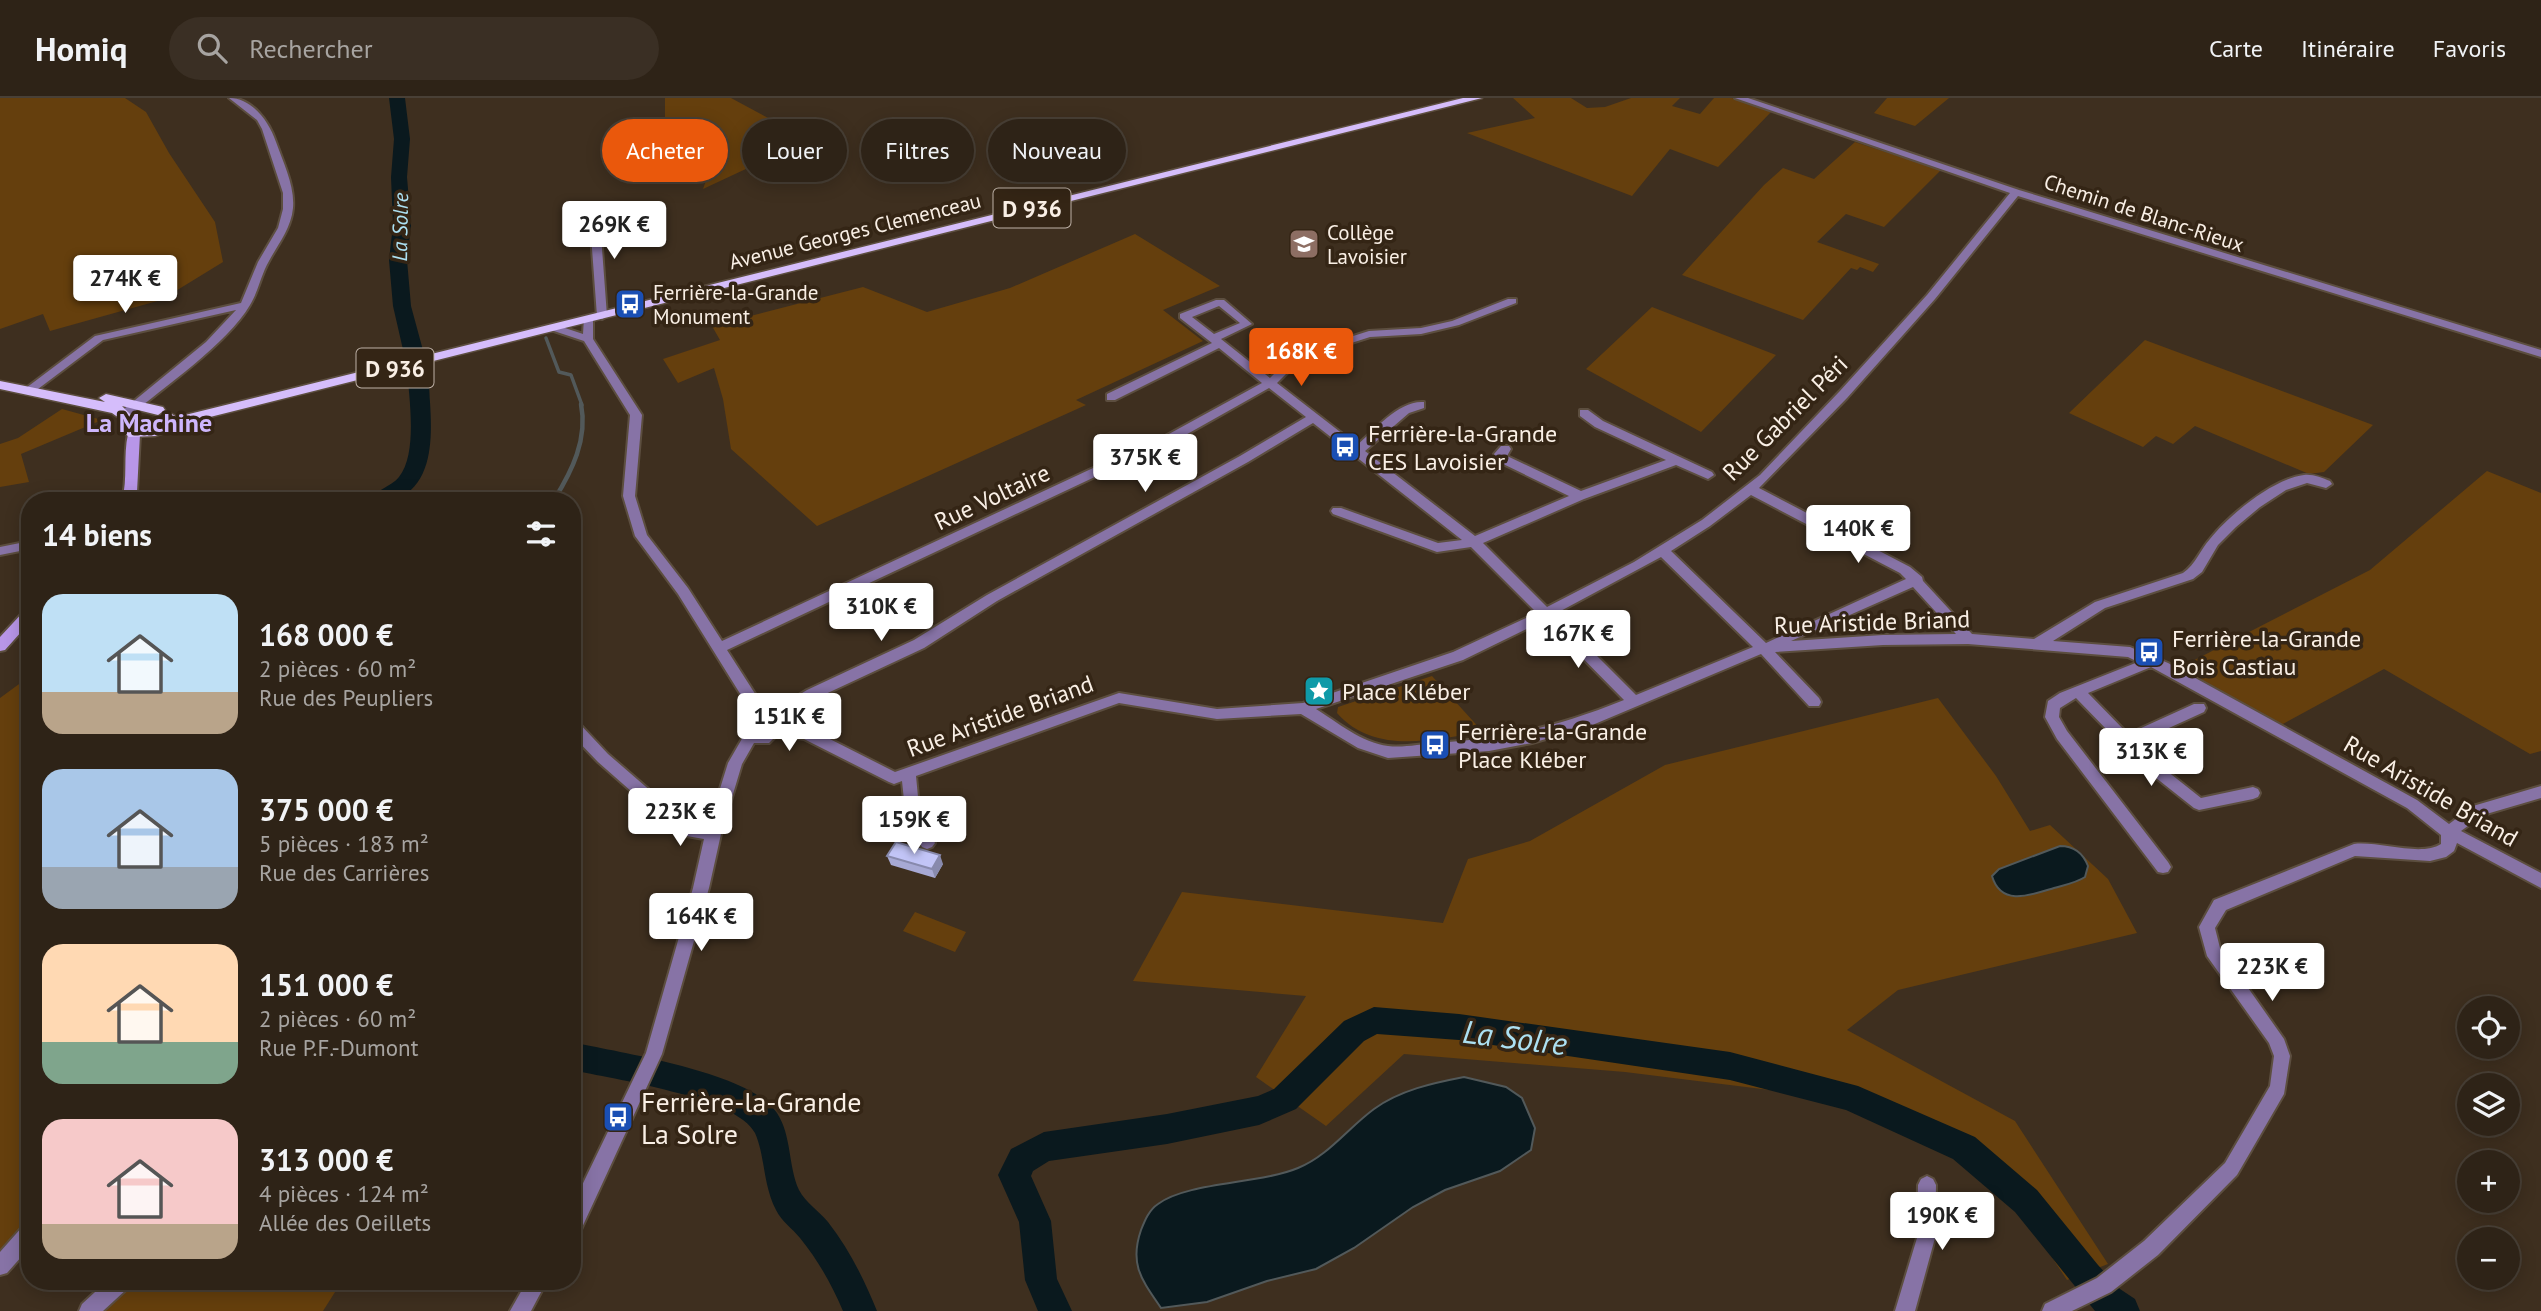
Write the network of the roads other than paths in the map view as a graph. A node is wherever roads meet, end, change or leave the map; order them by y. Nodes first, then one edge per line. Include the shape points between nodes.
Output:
1 (233, 98) edge
2 (1476, 98) edge
3 (1739, 98) edge
4 (2016, 192) junction
5 (594, 208) dead end
6 (1512, 301) dead end
7 (245, 305) junction
8 (595, 318) junction
9 (555, 328) junction
10 (588, 339) junction
11 (1216, 342) junction
12 (2541, 354) edge
13 (0, 376) edge
14 (1269, 383) junction
15 (0, 385) edge
16 (33, 388) junction
17 (1111, 397) dead end
18 (137, 403) junction
19 (1420, 405) dead end
20 (1584, 412) dead end
21 (164, 416) junction
22 (1313, 418) junction
23 (133, 431) junction
24 (1505, 449) dead end
25 (1358, 451) junction
26 (1675, 461) junction
27 (1708, 475) dead end
28 (2326, 484) dead end
29 (1750, 489) junction
30 (131, 492) edge
31 (1580, 496) junction
32 (1337, 511) dead end
33 (1474, 542) junction
34 (21, 547) edge
35 (0, 551) edge
36 (1664, 552) junction
37 (1917, 580) junction
38 (1546, 614) junction
39 (21, 623) edge
40 (1968, 639) junction
41 (2037, 644) junction
42 (0, 646) edge
43 (720, 648) junction
44 (1763, 648) junction
45 (2151, 662) junction
46 (2078, 692) junction
47 (1634, 702) junction
48 (1814, 702) dead end
49 (1303, 708) junction
50 (2199, 708) dead end
51 (761, 731) junction
52 (581, 735) edge
53 (2126, 741) junction
54 (901, 776) junction
55 (2541, 792) edge
56 (2253, 793) dead end
57 (2449, 832) junction
58 (713, 834) junction
59 (927, 843) dead end
60 (2163, 867) dead end
61 (2541, 881) edge
62 (1927, 1185) dead end
63 (581, 1208) edge
64 (21, 1243) edge
65 (0, 1266) edge
66 (111, 1290) edge
67 (533, 1290) edge
68 (89, 1311) edge
69 (520, 1311) edge
70 (1905, 1311) edge
71 (2052, 1311) edge

1 - 7 street via 267,129 288,193 283,228
2 - 8 main road, Avenue Georges Clemenceau / D 936
3 - 4 street, Chemin de Blanc-Rieux
4 - 12 street, Chemin de Blanc-Rieux
4 - 29 street, Rue Gabriel Péri via 1931,297
5 - 8 street
6 - 14 street, Rue Voltaire via 1421,331 1368,334 1340,341 1291,363
7 - 16 street via 99,338
7 - 18 street via 210,344
8 - 9 main road, Avenue Georges Clemenceau / D 936
8 - 10 street
9 - 10 street
9 - 21 main road, Avenue Georges Clemenceau / D 936 via 202,414
10 - 43 street via 636,415 629,496 641,536
11 - 11 street via 1247,324 1220,302 1184,316
11 - 14 street
11 - 17 street
13 - 16 main road
14 - 22 street
14 - 43 street, Rue Voltaire via 1162,443
15 - 16 main road
16 - 18 main road
16 - 23 main road via 104,405
18 - 21 main road
18 - 23 street
19 - 25 street via 1405,410
20 - 26 street
21 - 23 main road
21 - 23 main road via 138,415
22 - 25 street
22 - 51 street via 992,598 919,644 812,694
23 - 30 street
24 - 31 street via 1500,454 1503,459
25 - 33 street
26 - 27 street
26 - 31 street
28 - 41 street via 2305,479 2287,485 2241,517 2214,542 2199,569 2188,576 2100,606
29 - 36 street, Rue Gabriel Péri
29 - 37 street
31 - 33 street
32 - 33 street via 1437,548
33 - 38 street
34 - 35 street
36 - 38 street, Rue Gabriel Péri
36 - 44 street
37 - 40 street
37 - 44 street
38 - 47 street
38 - 49 street, Rue Gabriel Péri via 1458,656
39 - 42 street
40 - 41 street, Rue Aristide Briand
40 - 44 street, Rue Aristide Briand
41 - 45 street, Rue Aristide Briand via 2130,652
43 - 51 street
44 - 47 street, Rue Aristide Briand
44 - 48 street
45 - 46 street
45 - 57 street, Rue Aristide Briand via 2412,804
46 - 53 street
46 - 60 street via 2053,705 2052,717
47 - 49 street, Rue Aristide Briand via 1532,737 1489,745 1388,752 1363,744
49 - 54 street, Rue Aristide Briand via 1217,714 1119,698
50 - 53 street
51 - 54 street via 807,734
51 - 58 street via 735,764
52 - 58 street via 686,831
53 - 56 street via 2199,804
54 - 59 street via 913,819
55 - 57 street via 2478,810
57 - 61 street, Rue Aristide Briand
57 - 71 street via 2452,840 2440,853 2362,849 2220,905 2207,928 2213,951 2276,1039 2282,1056 2278,1088 2231,1169 2151,1248 2097,1289
58 - 63 street via 648,1070
62 - 70 street via 1926,1238
64 - 65 street
66 - 68 street
67 - 69 street

